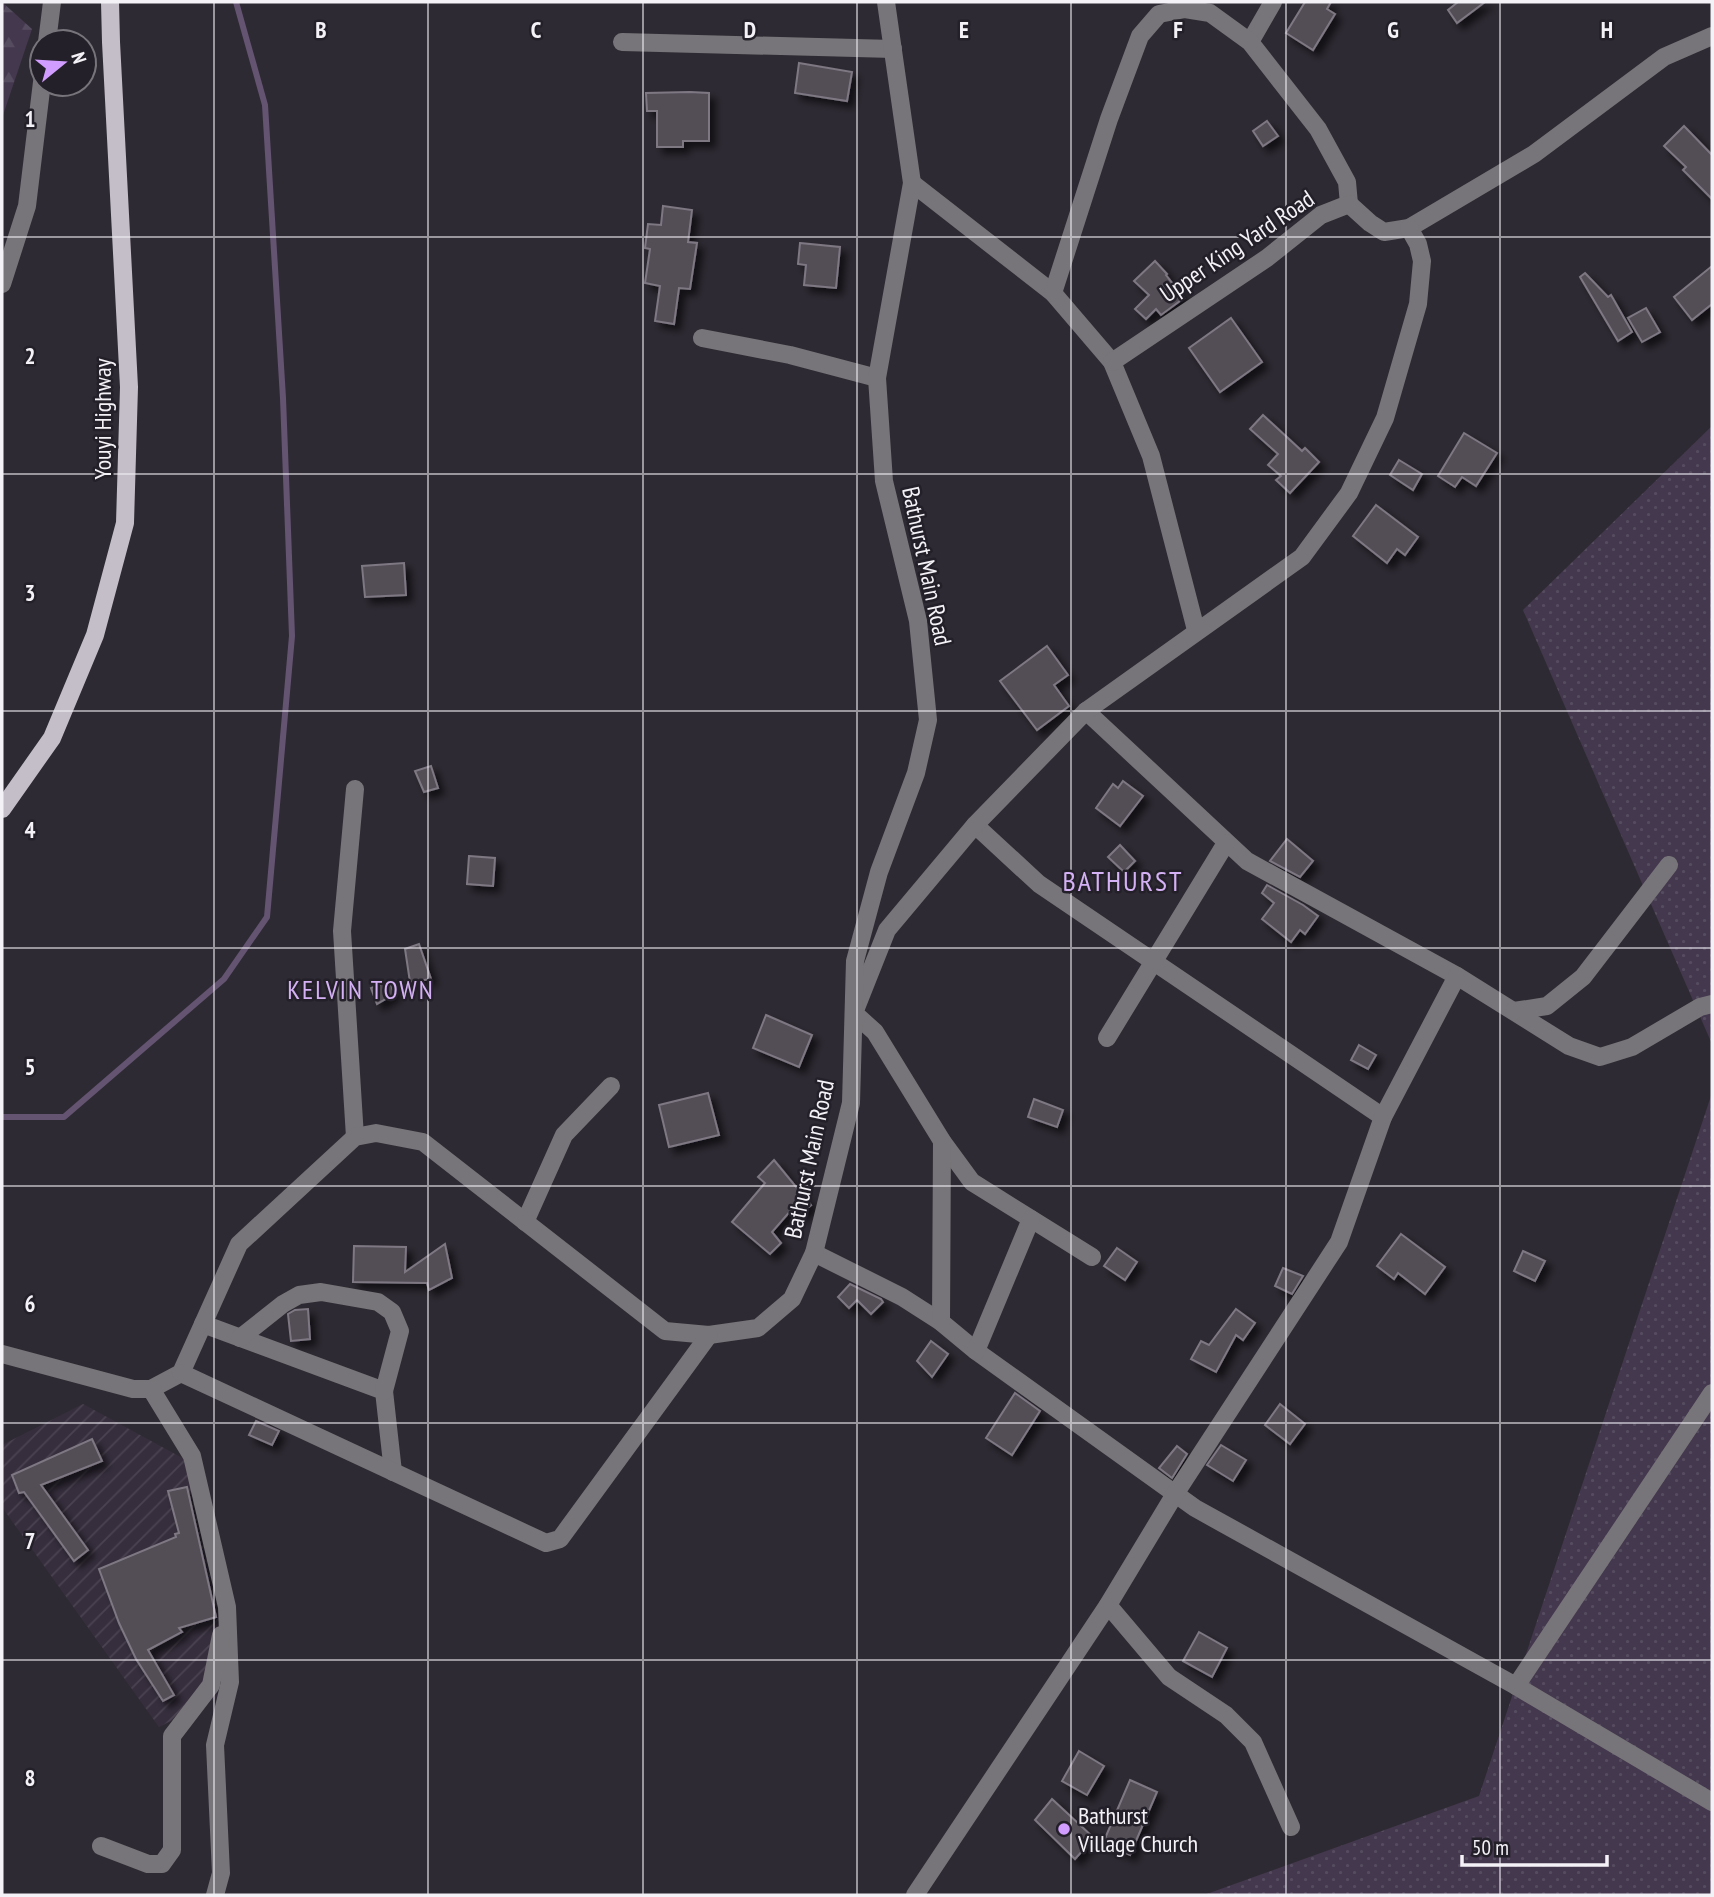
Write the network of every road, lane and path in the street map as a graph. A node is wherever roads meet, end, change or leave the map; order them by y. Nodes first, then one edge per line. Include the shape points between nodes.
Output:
1 (52, 2) edge
2 (110, 2) edge
3 (886, 2) edge
4 (1273, 2) edge
5 (1157, 8) edge
6 (49, 28) edge
7 (1712, 37) edge
8 (622, 42) dead end
9 (1250, 42) junction
10 (893, 49) junction
11 (40, 98) edge
12 (912, 183) junction
13 (1349, 204) junction
14 (1409, 228) junction
15 (2, 285) edge
16 (1053, 293) junction
17 (702, 338) dead end
18 (1112, 362) junction
19 (877, 378) junction
20 (1196, 630) junction
21 (1086, 711) junction
22 (355, 789) dead end
23 (2, 809) edge
24 (975, 825) junction
25 (1226, 843) junction
26 (1669, 865) dead end
27 (1154, 962) junction
28 (1457, 976) junction
29 (1712, 1004) edge
30 (1514, 1011) junction
31 (854, 1013) junction
32 (1107, 1038) dead end
33 (611, 1086) dead end
34 (1383, 1117) junction
35 (355, 1137) junction
36 (942, 1141) junction
37 (1031, 1219) junction
38 (526, 1222) junction
39 (814, 1253) junction
40 (1092, 1257) dead end
41 (941, 1322) junction
42 (203, 1324) junction
43 (709, 1335) junction
44 (240, 1338) junction
45 (976, 1351) junction
46 (2, 1354) edge
47 (181, 1373) junction
48 (151, 1389) junction
49 (384, 1391) junction
50 (1712, 1393) edge
51 (393, 1472) junction
52 (1175, 1494) junction
53 (1108, 1605) junction
54 (227, 1607) junction
55 (1516, 1686) junction
56 (1712, 1802) edge
57 (1291, 1826) dead end
58 (101, 1846) dead end
59 (215, 1895) edge
60 (915, 1895) edge

1 - 6 street
2 - 23 main road, Youyi Highway via 129,387 125,523 95,635 52,738
3 - 10 street, Bathurst Main Road
4 - 9 street
5 - 9 street via 1210,13
5 - 16 street via 1140,36 1109,119
7 - 14 street via 1664,57 1534,154
8 - 10 street
9 - 13 street via 1318,130 1347,182
10 - 12 street, Bathurst Main Road
11 - 15 street via 27,205
12 - 16 street
12 - 19 street, Bathurst Main Road
13 - 14 street, Upper King Yard Road via 1384,232
13 - 18 street, Upper King Yard Road via 1321,215 1267,258
14 - 20 street via 1422,261 1418,304 1385,418 1349,493 1301,557
16 - 18 street
17 - 19 street
18 - 20 street via 1151,456
19 - 31 street, Bathurst Main Road via 884,481 918,621 928,720 916,774 879,872 855,961
20 - 21 street
21 - 24 street
21 - 25 street
22 - 35 street via 342,931
24 - 27 street via 1039,884
24 - 31 street via 887,930
25 - 27 street
25 - 28 street via 1247,861
26 - 30 street via 1583,976 1547,1006
27 - 32 street
27 - 34 street
28 - 30 street
28 - 34 street
29 - 30 street via 1689,1012 1633,1047 1600,1057 1569,1046
31 - 36 street via 875,1032
31 - 39 street, Bathurst Main Road via 851,1103
33 - 38 street via 564,1135
34 - 52 street via 1339,1242
35 - 38 street, Bathurst Main Road via 376,1133 424,1142
35 - 42 street via 239,1244
36 - 37 street via 972,1182
36 - 41 street
37 - 40 street
37 - 45 street
38 - 43 street, Bathurst Main Road via 666,1331
39 - 41 street
39 - 43 street, Bathurst Main Road via 792,1299 758,1328
41 - 45 street
42 - 44 street
42 - 47 street
43 - 51 street via 560,1539 546,1543
44 - 49 street
44 - 49 street via 299,1295 321,1292 378,1302 392,1312 400,1331
45 - 52 street
46 - 48 street via 133,1389
47 - 48 street
47 - 51 street
48 - 54 street via 192,1456
49 - 51 street
50 - 55 street
52 - 53 street
52 - 55 street
53 - 57 street via 1169,1677 1226,1715 1253,1742
53 - 60 street
54 - 58 street via 211,1685 172,1736 172,1850 162,1864 148,1864
54 - 59 street via 230,1682 215,1745 221,1873
55 - 56 street

